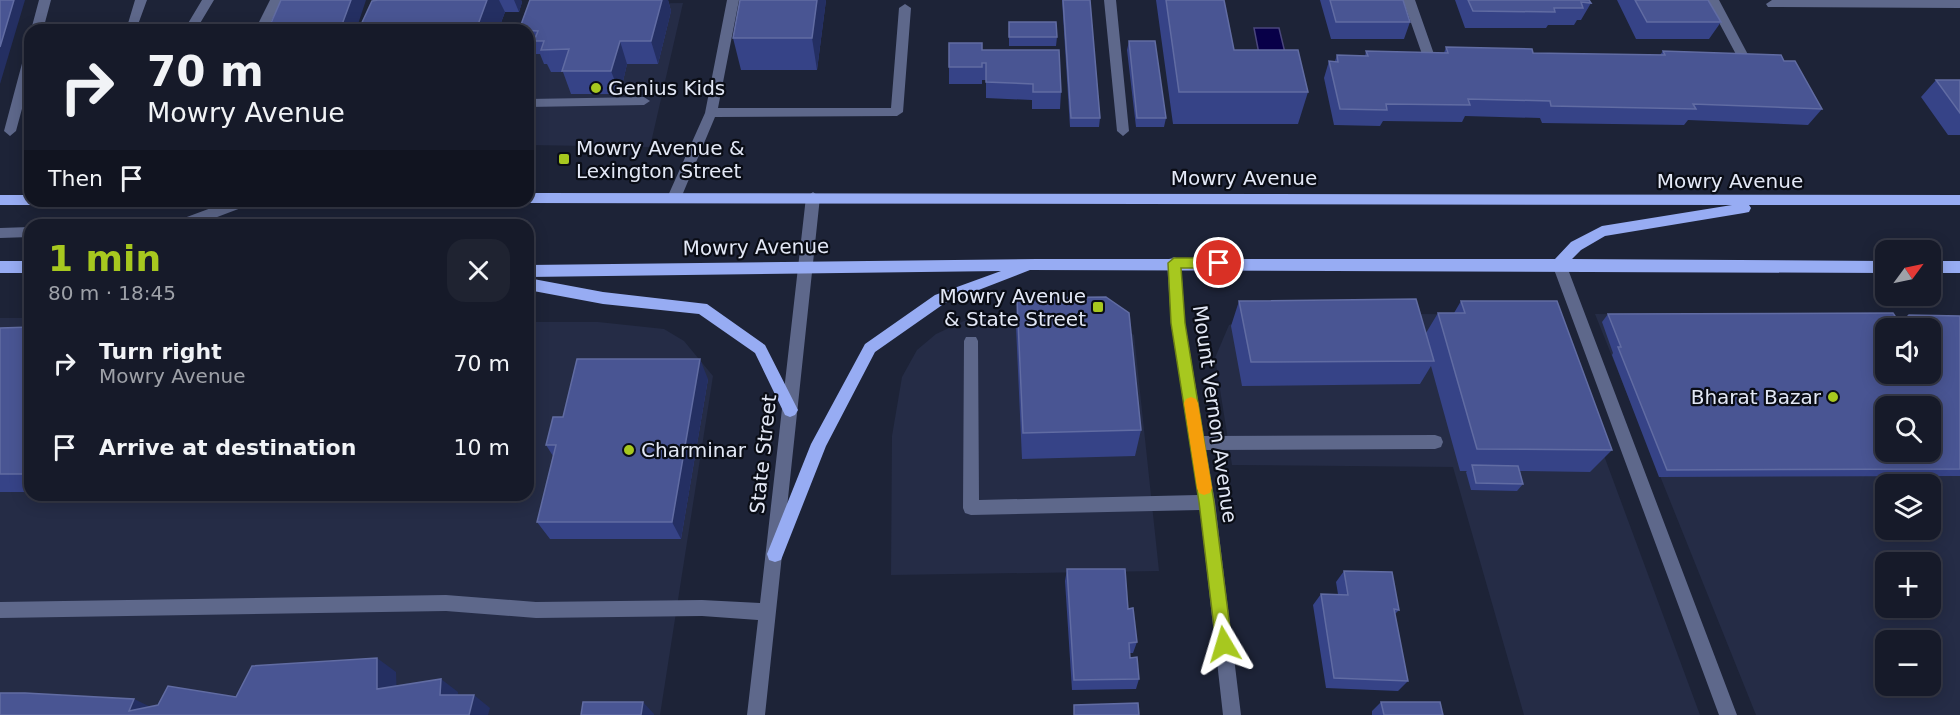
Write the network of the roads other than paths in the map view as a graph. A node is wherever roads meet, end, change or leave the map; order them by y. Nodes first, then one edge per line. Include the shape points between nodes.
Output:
1 (45, 0) edge
2 (141, 0) edge
3 (208, 0) edge
4 (276, 0) edge
5 (733, 0) edge
6 (1110, 0) edge
7 (1409, 0) edge
8 (1713, 0) edge
9 (1772, 4) dead end
10 (1960, 4) edge
11 (904, 8) dead end
12 (39, 24) edge
13 (132, 24) edge
14 (194, 24) edge
15 (264, 24) edge
16 (1429, 57) edge
17 (1724, 63) edge
18 (24, 78) edge
19 (644, 101) dead end
20 (534, 103) edge
21 (711, 113) junction
22 (10, 131) dead end
23 (1123, 131) dead end
24 (813, 197) junction
25 (534, 198) edge
26 (674, 198) junction
27 (0, 200) edge
28 (24, 200) edge
29 (1792, 200) junction
30 (1960, 200) edge
31 (228, 207) edge
32 (197, 219) edge
33 (24, 232) edge
34 (0, 233) edge
35 (1174, 263) junction
36 (1036, 264) junction
37 (1559, 264) junction
38 (806, 265) junction
39 (0, 267) edge
40 (24, 267) edge
41 (1875, 267) edge
42 (1941, 267) edge
43 (1960, 267) edge
44 (534, 271) edge
45 (534, 285) edge
46 (971, 341) dead end
47 (790, 410) junction
48 (1435, 442) dead end
49 (1197, 443) junction
50 (1207, 502) junction
51 (776, 554) junction
52 (0, 610) edge
53 (767, 612) junction
54 (756, 715) edge
55 (1233, 715) edge
56 (1728, 715) edge

1 - 12 street
2 - 13 street
3 - 14 street
4 - 15 street
5 - 21 street
6 - 23 street
7 - 16 street
8 - 17 street via 1748,64
9 - 10 street
11 - 21 street via 897,112
18 - 22 street
19 - 20 street
21 - 26 street
24 - 26 main road, Mowry Avenue
24 - 29 main road, Mowry Avenue
24 - 38 street, State Street
25 - 26 main road, Mowry Avenue
27 - 28 main road
29 - 30 main road, Mowry Avenue
29 - 37 main road via 1602,231 1576,246
31 - 32 street
33 - 34 street
35 - 36 main road, Mowry Avenue
35 - 37 main road, Mowry Avenue
35 - 49 street, Mount Vernon Avenue via 1178,323
36 - 38 main road, Mowry Avenue
36 - 51 main road via 940,299 870,348 819,444
37 - 41 main road, Mowry Avenue
37 - 56 street
38 - 44 main road, Mowry Avenue
38 - 47 street, State Street
39 - 40 main road
42 - 43 main road
45 - 47 main road via 603,298 702,308 760,349
46 - 50 street via 971,508
47 - 51 street, State Street
48 - 49 street
49 - 50 street, Mount Vernon Avenue
50 - 55 street, Mount Vernon Avenue
51 - 53 street, State Street
52 - 53 street via 446,603 536,610 674,608
53 - 54 street, State Street

